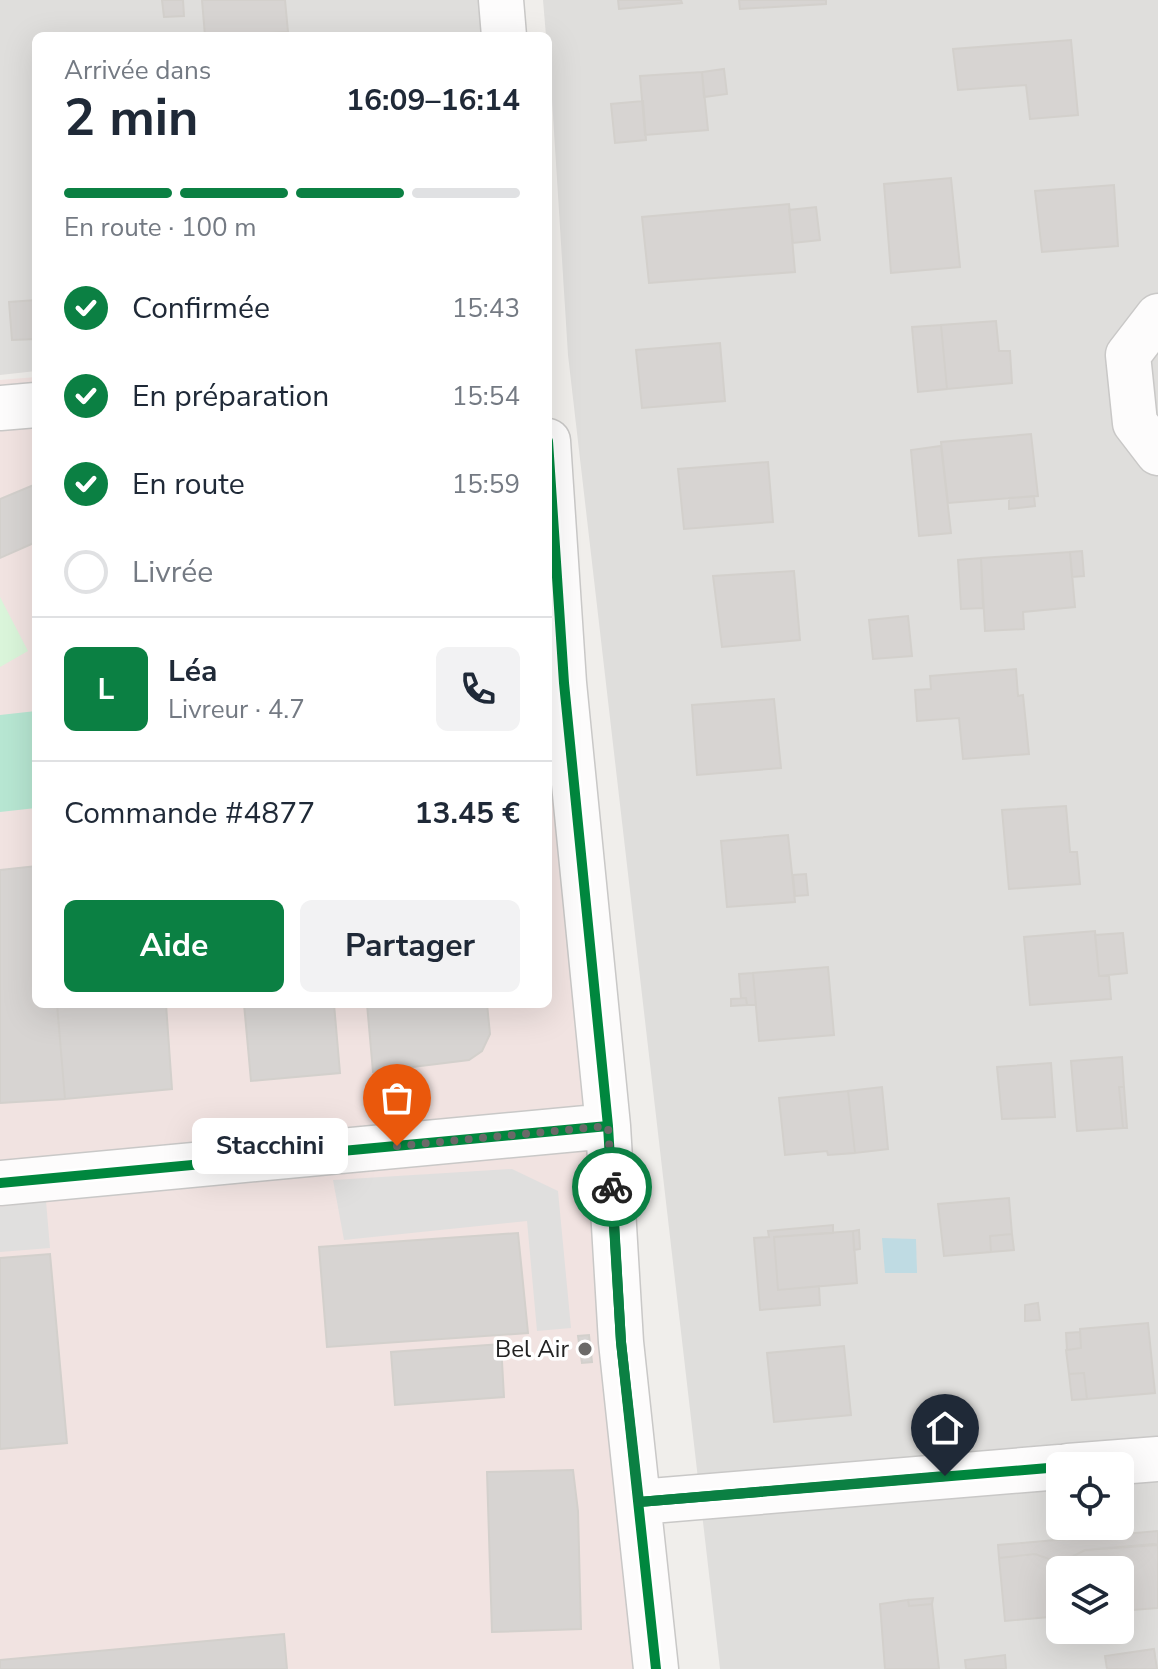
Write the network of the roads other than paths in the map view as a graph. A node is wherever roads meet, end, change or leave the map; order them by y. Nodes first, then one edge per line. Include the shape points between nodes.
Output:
1 (501, 0) edge
2 (504, 32) edge
3 (1153, 330) edge
4 (32, 405) edge
5 (0, 408) edge
6 (1158, 453) edge
7 (552, 502) edge
8 (608, 1126) junction
9 (0, 1183) edge
10 (1158, 1459) edge
11 (1134, 1461) edge
12 (1046, 1468) edge
13 (639, 1502) junction
14 (656, 1669) edge

1 - 2 street
3 - 6 street via 1128,355 1135,423
4 - 5 street
7 - 8 street via 564,683
8 - 9 street
8 - 13 street via 616,1280
10 - 11 street
12 - 13 street
13 - 14 street

